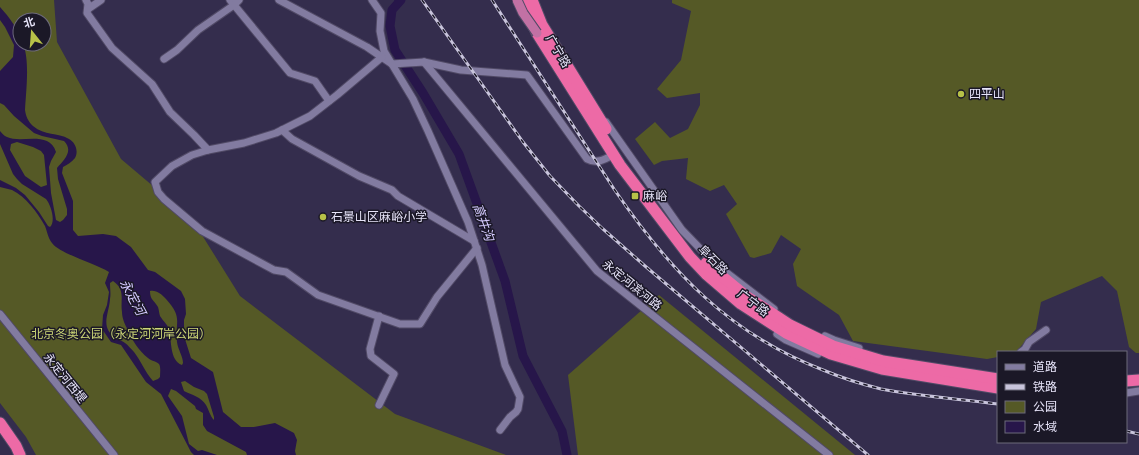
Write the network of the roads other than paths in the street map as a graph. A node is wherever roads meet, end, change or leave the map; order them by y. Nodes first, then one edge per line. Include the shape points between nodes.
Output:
1 (86, 0) edge
2 (101, 0) edge
3 (278, 0) edge
4 (372, 0) edge
5 (517, 0) edge
6 (521, 0) edge
7 (532, 0) edge
8 (234, 2) edge
9 (88, 9) junction
10 (537, 33) junction
11 (382, 57) junction
12 (164, 59) dead end
13 (424, 62) junction
14 (392, 64) junction
15 (328, 101) junction
16 (282, 130) junction
17 (208, 150) junction
18 (613, 156) junction
19 (476, 245) junction
20 (0, 314) edge
21 (379, 316) junction
22 (1046, 330) dead end
23 (1022, 351) edge
24 (997, 375) edge
25 (1139, 376) edge
26 (1127, 377) edge
27 (1139, 380) edge
28 (1127, 381) edge
29 (1139, 386) edge
30 (1127, 388) edge
31 (997, 390) edge
32 (997, 390) edge
33 (1139, 391) edge
34 (1127, 393) edge
35 (379, 405) dead end
36 (0, 423) edge
37 (500, 430) dead end
38 (20, 455) edge
39 (114, 455) edge
40 (829, 455) edge

1 - 9 street
2 - 9 street
3 - 11 street
4 - 14 street via 381,13 380,31 384,51
5 - 10 main road, bridge
6 - 10 highway, 阜石路, bridge
6 - 18 street, 广宁路 via 537,38
7 - 24 highway, 阜石路 via 542,25 626,160 678,233 711,268 740,292 790,325 833,346 884,361
8 - 12 street
8 - 15 street via 290,73 315,81
9 - 17 street via 88,13 112,48 152,84 170,112
10 - 31 highway, 阜石路 via 620,165 690,257 741,304 786,334 831,354 882,369
11 - 14 street
11 - 15 street
13 - 14 street
13 - 18 street via 461,70 527,75 587,159 597,162
13 - 40 street, 永定河滨河路 via 597,271
14 - 19 street via 413,98
15 - 16 street via 310,116
16 - 17 street via 244,143
16 - 19 street via 305,147 359,176 392,190
17 - 21 street via 172,166 155,182 158,192 164,199 202,231 274,270 286,272 318,295
18 - 32 street, 广宁路 via 674,242 703,276 740,309 786,340 830,359 883,374
19 - 21 street via 420,324 400,324
19 - 37 street via 505,365 520,397 516,412
20 - 39 street, 永定河西堤
21 - 35 street via 370,349 372,356 394,374
22 - 23 street via 1029,342
25 - 26 street
27 - 28 highway
29 - 30 highway
33 - 34 street
36 - 38 highway

